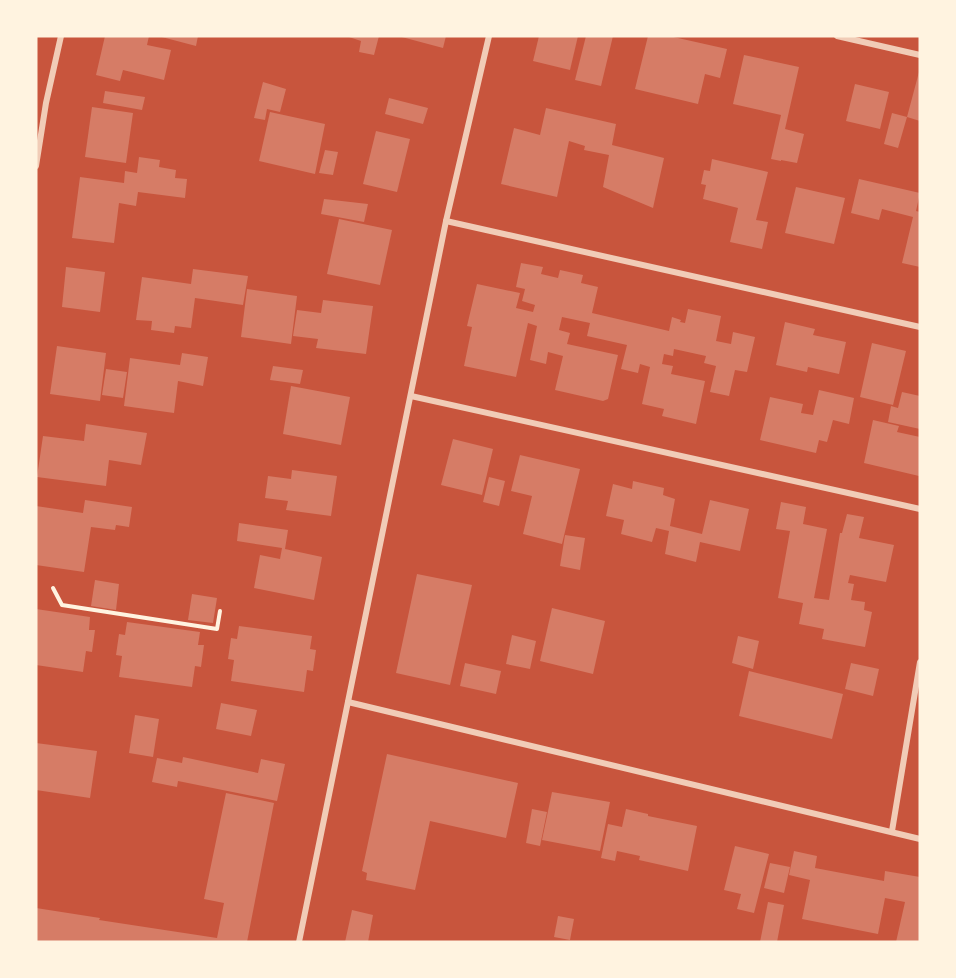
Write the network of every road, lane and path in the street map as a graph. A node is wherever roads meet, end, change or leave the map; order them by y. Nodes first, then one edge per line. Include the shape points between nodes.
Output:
1 (61, 36) edge
2 (489, 36) edge
3 (837, 36) edge
4 (920, 55) edge
5 (36, 166) edge
6 (446, 221) junction
7 (920, 327) edge
8 (411, 396) junction
9 (920, 509) edge
10 (53, 588) dead end
11 (220, 611) dead end
12 (920, 662) edge
13 (348, 702) junction
14 (892, 831) junction
15 (920, 839) edge
16 (299, 942) edge

1 - 5 street
2 - 6 street
3 - 4 street
6 - 7 street
6 - 8 street
8 - 9 street
8 - 13 street
10 - 11 path via 63,605 217,629
12 - 14 street
13 - 14 street
13 - 16 street
14 - 15 street

